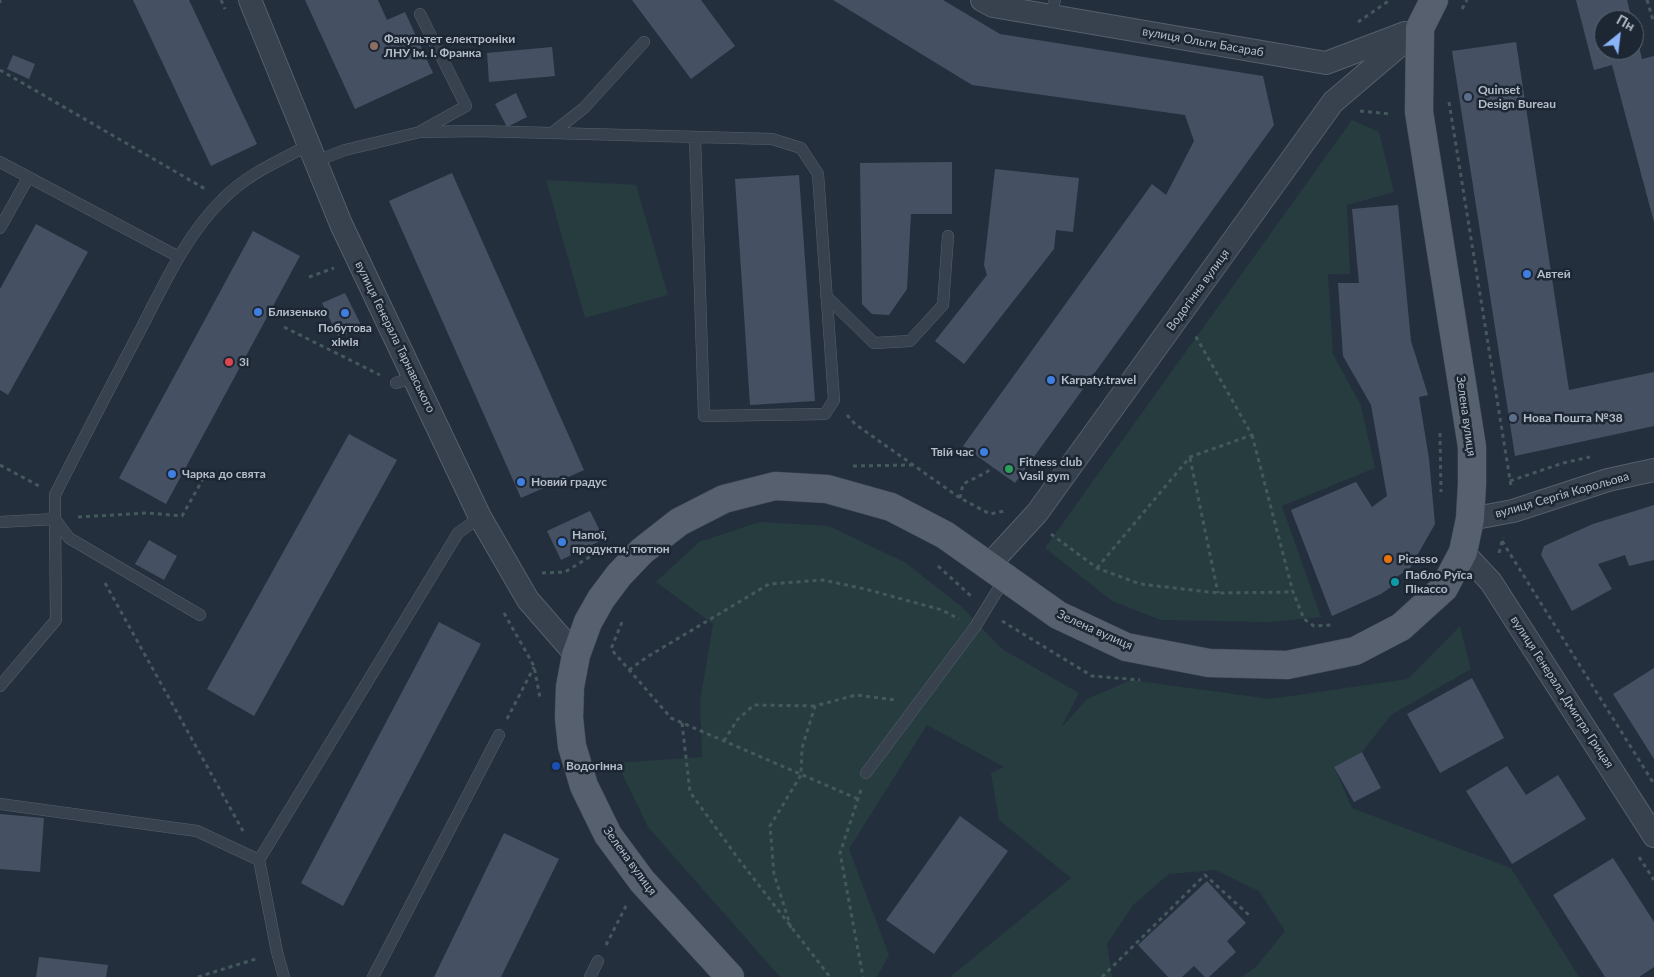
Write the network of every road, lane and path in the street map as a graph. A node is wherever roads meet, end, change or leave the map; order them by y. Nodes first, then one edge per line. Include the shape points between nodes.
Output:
1 (250, 0) edge
2 (982, 0) edge
3 (1390, 0) edge
4 (1434, 0) edge
5 (1467, 0) edge
6 (1647, 0) edge
7 (1052, 8) edge
8 (420, 14) dead end
9 (1459, 14) dead end
10 (1654, 23) edge
11 (1353, 25) dead end
12 (1420, 28) junction
13 (644, 42) dead end
14 (0, 70) edge
15 (1449, 100) dead end
16 (420, 132) junction
17 (552, 133) junction
18 (695, 137) junction
19 (312, 153) junction
20 (0, 162) edge
21 (28, 178) junction
22 (222, 199) junction
23 (0, 228) edge
24 (948, 236) dead end
25 (179, 257) junction
26 (326, 271) dead end
27 (309, 277) dead end
28 (826, 296) junction
29 (284, 327) dead end
30 (1191, 328) dead end
31 (405, 380) junction
32 (855, 424) dead end
33 (1439, 431) dead end
34 (1252, 435) junction
35 (1190, 457) junction
36 (0, 465) edge
37 (992, 467) dead end
38 (1654, 470) edge
39 (207, 472) dead end
40 (55, 495) junction
41 (960, 498) junction
42 (1442, 499) dead end
43 (1012, 509) dead end
44 (1513, 511) junction
45 (480, 517) junction
46 (54, 519) junction
47 (1470, 519) junction
48 (0, 522) edge
49 (1047, 531) dead end
50 (1502, 540) junction
51 (85, 548) junction
52 (1463, 552) junction
53 (932, 562) dead end
54 (1097, 568) junction
55 (997, 572) junction
56 (1491, 582) junction
57 (1292, 592) junction
58 (1218, 593) junction
59 (501, 608) dead end
60 (985, 610) junction
61 (200, 615) dead end
62 (625, 615) dead end
63 (1336, 625) dead end
64 (975, 627) junction
65 (576, 655) junction
66 (534, 666) junction
67 (629, 670) junction
68 (1141, 680) dead end
69 (0, 686) edge
70 (541, 703) dead end
71 (918, 703) junction
72 (815, 706) junction
73 (682, 723) junction
74 (499, 736) joint
75 (724, 741) junction
76 (866, 773) joint
77 (802, 775) junction
78 (1654, 784) edge
79 (858, 799) junction
80 (0, 804) edge
81 (1654, 836) edge
82 (259, 860) junction
83 (634, 910) dead end
84 (1250, 916) dead end
85 (792, 928) junction
86 (255, 959) dead end
87 (598, 961) joint
88 (198, 977) edge
89 (284, 977) edge
90 (374, 977) edge
91 (590, 977) edge
92 (730, 977) edge
93 (830, 977) edge
94 (863, 977) edge
95 (1102, 977) edge

1 - 19 street, вулиця Генерала Тарнавського
2 - 7 street, вулиця Ольги Басараб via 993,6
3 - 11 path
4 - 12 main road, Зелена вулиця
5 - 9 path
6 - 10 path
7 - 12 street, вулиця Ольги Басараб via 1326,63
8 - 16 lane via 466,106
12 - 47 main road, Зелена вулиця via 1419,112 1472,447
12 - 55 street, Водогінна вулиця via 1333,102
13 - 17 lane via 584,108
14 - 22 path
15 - 44 path
16 - 17 lane
16 - 19 lane via 345,150
17 - 18 lane
18 - 28 lane via 772,139 801,148 818,174
18 - 28 lane via 704,416 824,414 834,400
19 - 22 lane via 266,167
19 - 31 street, вулиця Генерала Тарнавського
20 - 21 lane
21 - 23 lane
21 - 25 lane
22 - 25 lane
24 - 28 lane via 943,304 910,341 874,343
25 - 40 lane
26 - 27 path
29 - 31 path
30 - 34 path
31 - 45 street, вулиця Генерала Тарнавського
32 - 41 path
33 - 42 path
34 - 35 path
34 - 57 path
35 - 54 path
35 - 58 path
36 - 40 path
37 - 41 path via 962,484
38 - 44 street, вулиця Сергія Корольова via 1608,480
39 - 46 path via 182,516 148,513
40 - 46 lane
41 - 43 path via 990,514
44 - 47 street, вулиця Сергія Корольова
44 - 50 path
45 - 65 street, вулиця Генерала Тарнавського via 528,600
45 - 82 lane via 458,533
46 - 48 lane
46 - 51 lane via 69,538
46 - 69 lane via 56,620
47 - 52 main road, Зелена вулиця
49 - 54 path
50 - 56 path
50 - 78 path
51 - 61 lane
51 - 82 path
52 - 55 main road, Зелена вулиця via 1444,588 1401,627 1355,651 1287,665 1209,663 1126,647 1058,615
52 - 56 street, вулиця Генерала Дмитра Грицая
53 - 60 path
54 - 58 path via 1140,584
55 - 60 lane
55 - 65 main road, Зелена вулиця via 945,535 892,507 827,489 775,486 724,499 679,522 642,551 601,599
56 - 81 street, вулиця Генерала Дмитра Грицая
57 - 58 path
57 - 63 path via 1304,619 1314,626
59 - 66 path
60 - 64 lane
60 - 68 path via 1092,676
62 - 67 path via 611,649
64 - 67 path via 942,610 823,580 768,584
64 - 71 lane
65 - 92 main road, Зелена вулиця via 569,718 572,746 584,786 608,835 642,881
66 - 70 path
66 - 74 path
67 - 73 path via 671,718
71 - 72 path via 856,695
71 - 76 lane
72 - 75 path via 754,704 737,720
72 - 77 path via 802,748
73 - 75 path
73 - 85 path via 690,792
74 - 90 lane
75 - 77 path
76 - 79 path
77 - 79 path
77 - 85 path via 770,826 774,874
79 - 94 path via 840,853
80 - 82 lane via 197,831
82 - 89 lane
83 - 87 path via 628,903
84 - 95 path via 1205,875
85 - 93 path
86 - 88 path
87 - 91 lane

